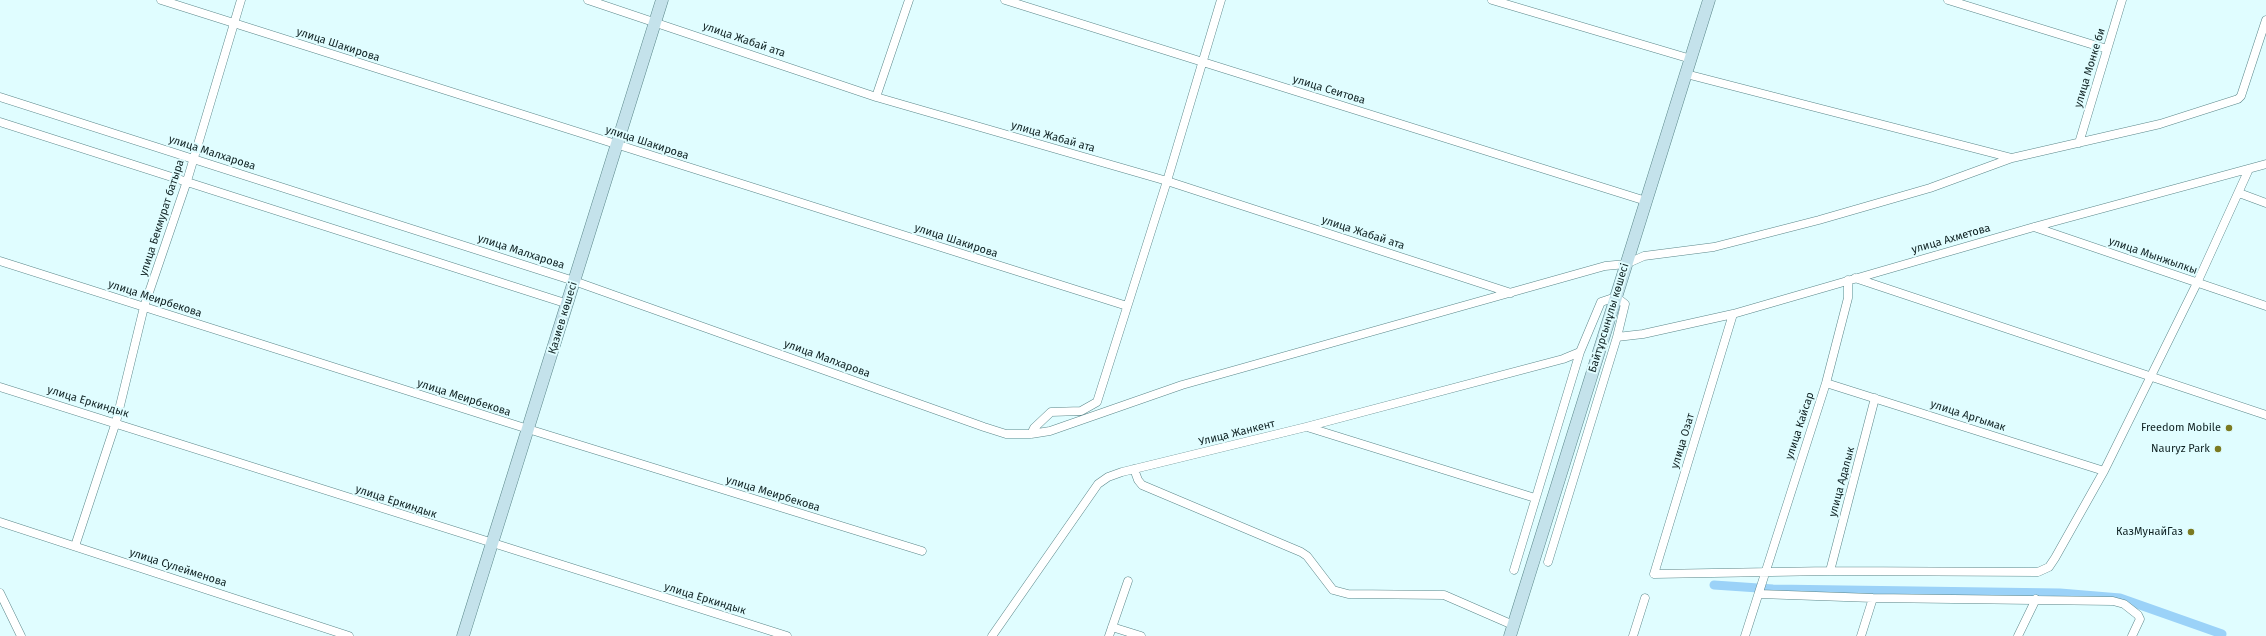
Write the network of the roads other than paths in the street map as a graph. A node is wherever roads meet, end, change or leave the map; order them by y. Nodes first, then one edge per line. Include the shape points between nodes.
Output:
1 (161, 0) edge
2 (241, 0) edge
3 (588, 0) edge
4 (662, 0) edge
5 (909, 0) edge
6 (1005, 0) edge
7 (1222, 0) edge
8 (1492, 0) edge
9 (1709, 0) edge
10 (1948, 0) edge
11 (2122, 0) edge
12 (2266, 20) edge
13 (655, 21) junction
14 (233, 24) junction
15 (2107, 49) junction
16 (1691, 60) junction
17 (1202, 63) junction
18 (1686, 74) junction
19 (876, 96) junction
20 (0, 97) edge
21 (0, 122) edge
22 (2079, 143) junction
23 (617, 145) junction
24 (193, 158) junction
25 (2012, 158) junction
26 (2266, 164) edge
27 (2249, 169) junction
28 (187, 181) junction
29 (1167, 181) junction
30 (2239, 193) junction
31 (1646, 201) junction
32 (2266, 203) edge
33 (2034, 227) junction
34 (0, 261) edge
35 (1626, 264) junction
36 (1852, 279) junction
37 (574, 281) junction
38 (2197, 283) junction
39 (1512, 293) junction
40 (1616, 297) junction
41 (568, 304) junction
42 (1127, 306) junction
43 (2266, 306) edge
44 (144, 307) junction
45 (1733, 314) junction
46 (1617, 337) junction
47 (1580, 352) junction
48 (2150, 378) junction
49 (1826, 383) junction
50 (0, 387) edge
51 (1876, 398) junction
52 (2266, 415) edge
53 (116, 422) junction
54 (1306, 427) junction
55 (528, 430) junction
56 (1031, 434) junction
57 (1134, 469) junction
58 (2104, 471) junction
59 (1535, 498) junction
60 (0, 522) edge
61 (492, 544) junction
62 (75, 546) junction
63 (922, 551) dead end
64 (1548, 562) dead end
65 (1514, 570) dead end
66 (1830, 571) junction
67 (1764, 574) junction
68 (1128, 581) dead end
69 (0, 593) edge
70 (1759, 594) junction
71 (1645, 598) dead end
72 (1873, 598) junction
73 (2036, 599) junction
74 (1112, 627) junction
75 (1511, 630) edge
76 (21, 636) edge
77 (350, 636) edge
78 (463, 636) edge
79 (786, 636) edge
80 (992, 636) edge
81 (1109, 636) edge
82 (1141, 636) edge
83 (1633, 636) edge
84 (1746, 636) edge
85 (1861, 636) edge
86 (2018, 636) edge
87 (2132, 636) edge

1 - 14 street, улица Шакирова
2 - 14 street, улица Бекмурат батыра
3 - 13 street, улица Жабай ата
4 - 13 street, Қазиев көшесі
5 - 19 street
6 - 17 street, улица Сеитова
7 - 17 street
8 - 16 street
9 - 16 street, Байтұрсынұлы көшесі
10 - 15 street
11 - 15 street, улица Монке би
12 - 22 street, улица Малхарова via 2238,99 2160,124
13 - 19 street, улица Жабай ата
13 - 23 street, Қазиев көшесі
14 - 23 street, улица Шакирова
14 - 24 street, улица Бекмурат батыра
15 - 22 street, улица Монке би
16 - 18 street, Байтұрсынұлы көшесі
17 - 29 street
17 - 31 street, улица Сеитова
18 - 25 street
18 - 31 street, Байтұрсынұлы көшесі
19 - 29 street, улица Жабай ата
20 - 24 street, улица Малхарова
21 - 28 street
22 - 25 street, улица Малхарова
23 - 37 street, Қазиев көшесі
23 - 42 street, улица Шакирова
24 - 28 street, улица Бекмурат батыра
24 - 37 street, улица Малхарова
25 - 35 street, улица Малхарова via 1930,188 1819,220 1714,246 1644,256
26 - 27 street, улица Ахметова
27 - 30 street
27 - 33 street, улица Ахметова
28 - 41 street
28 - 44 street, улица Бекмурат батыра
29 - 39 street, улица Жабай ата
29 - 42 street
30 - 32 street
30 - 38 street
31 - 35 street, Байтұрсынұлы көшесі
33 - 36 street, улица Ахметова
33 - 38 street, улица Мынжылкы
34 - 44 street, улица Меирбекова
35 - 39 street, улица Малхарова via 1605,266
35 - 40 street, Байтұрсынұлы көшесі
36 - 45 street, улица Ахметова
36 - 48 street
36 - 49 street, улица Кайсар
37 - 41 street, Қазиев көшесі
37 - 56 street, улица Малхарова via 984,427 1006,434
38 - 43 street, улица Мынжылкы
38 - 48 street
39 - 56 street, улица Малхарова via 1182,385 1050,431
40 - 46 street via 1625,304
40 - 47 street via 1600,302
40 - 75 street, Байтұрсынұлы көшесі
41 - 55 street, Қазиев көшесі
42 - 56 street via 1097,402 1081,411 1051,412
44 - 53 street, улица Бекмурат батыра
44 - 55 street, улица Меирбекова
45 - 46 street, улица Ахметова via 1643,334
45 - 67 street, улица Озат via 1654,574
46 - 64 street
47 - 54 street, Улица Жанкент via 1563,359
47 - 59 street
48 - 52 street
48 - 58 street
49 - 51 street, улица Аргымак
49 - 67 street, улица Кайсар
50 - 53 street, улица Еркиндык
51 - 58 street, улица Аргымак
51 - 66 street, улица Адалык
53 - 61 street, улица Еркиндык
53 - 62 street, улица Бекмурат батыра
54 - 57 street, Улица Жанкент
54 - 59 street
55 - 61 street, Қазиев көшесі
55 - 63 street, улица Меирбекова
57 - 75 street via 1142,485 1301,552 1307,556 1333,590 1348,594 1444,595
57 - 80 street, Улица Жанкент via 1108,477 1098,484
58 - 66 street via 2055,558 2049,567 2038,572
59 - 65 street
60 - 62 street, улица Сулейменова
61 - 78 street, Қазиев көшесі
61 - 79 street, улица Еркиндык
62 - 77 street, улица Сулейменова
66 - 67 street
67 - 70 street, улица Кайсар
68 - 74 street
69 - 76 street
70 - 72 street
70 - 84 street
71 - 83 street
72 - 73 street
72 - 85 street
73 - 86 street
73 - 87 street via 2113,601 2124,604 2135,611 2140,619
74 - 81 street
74 - 82 street

